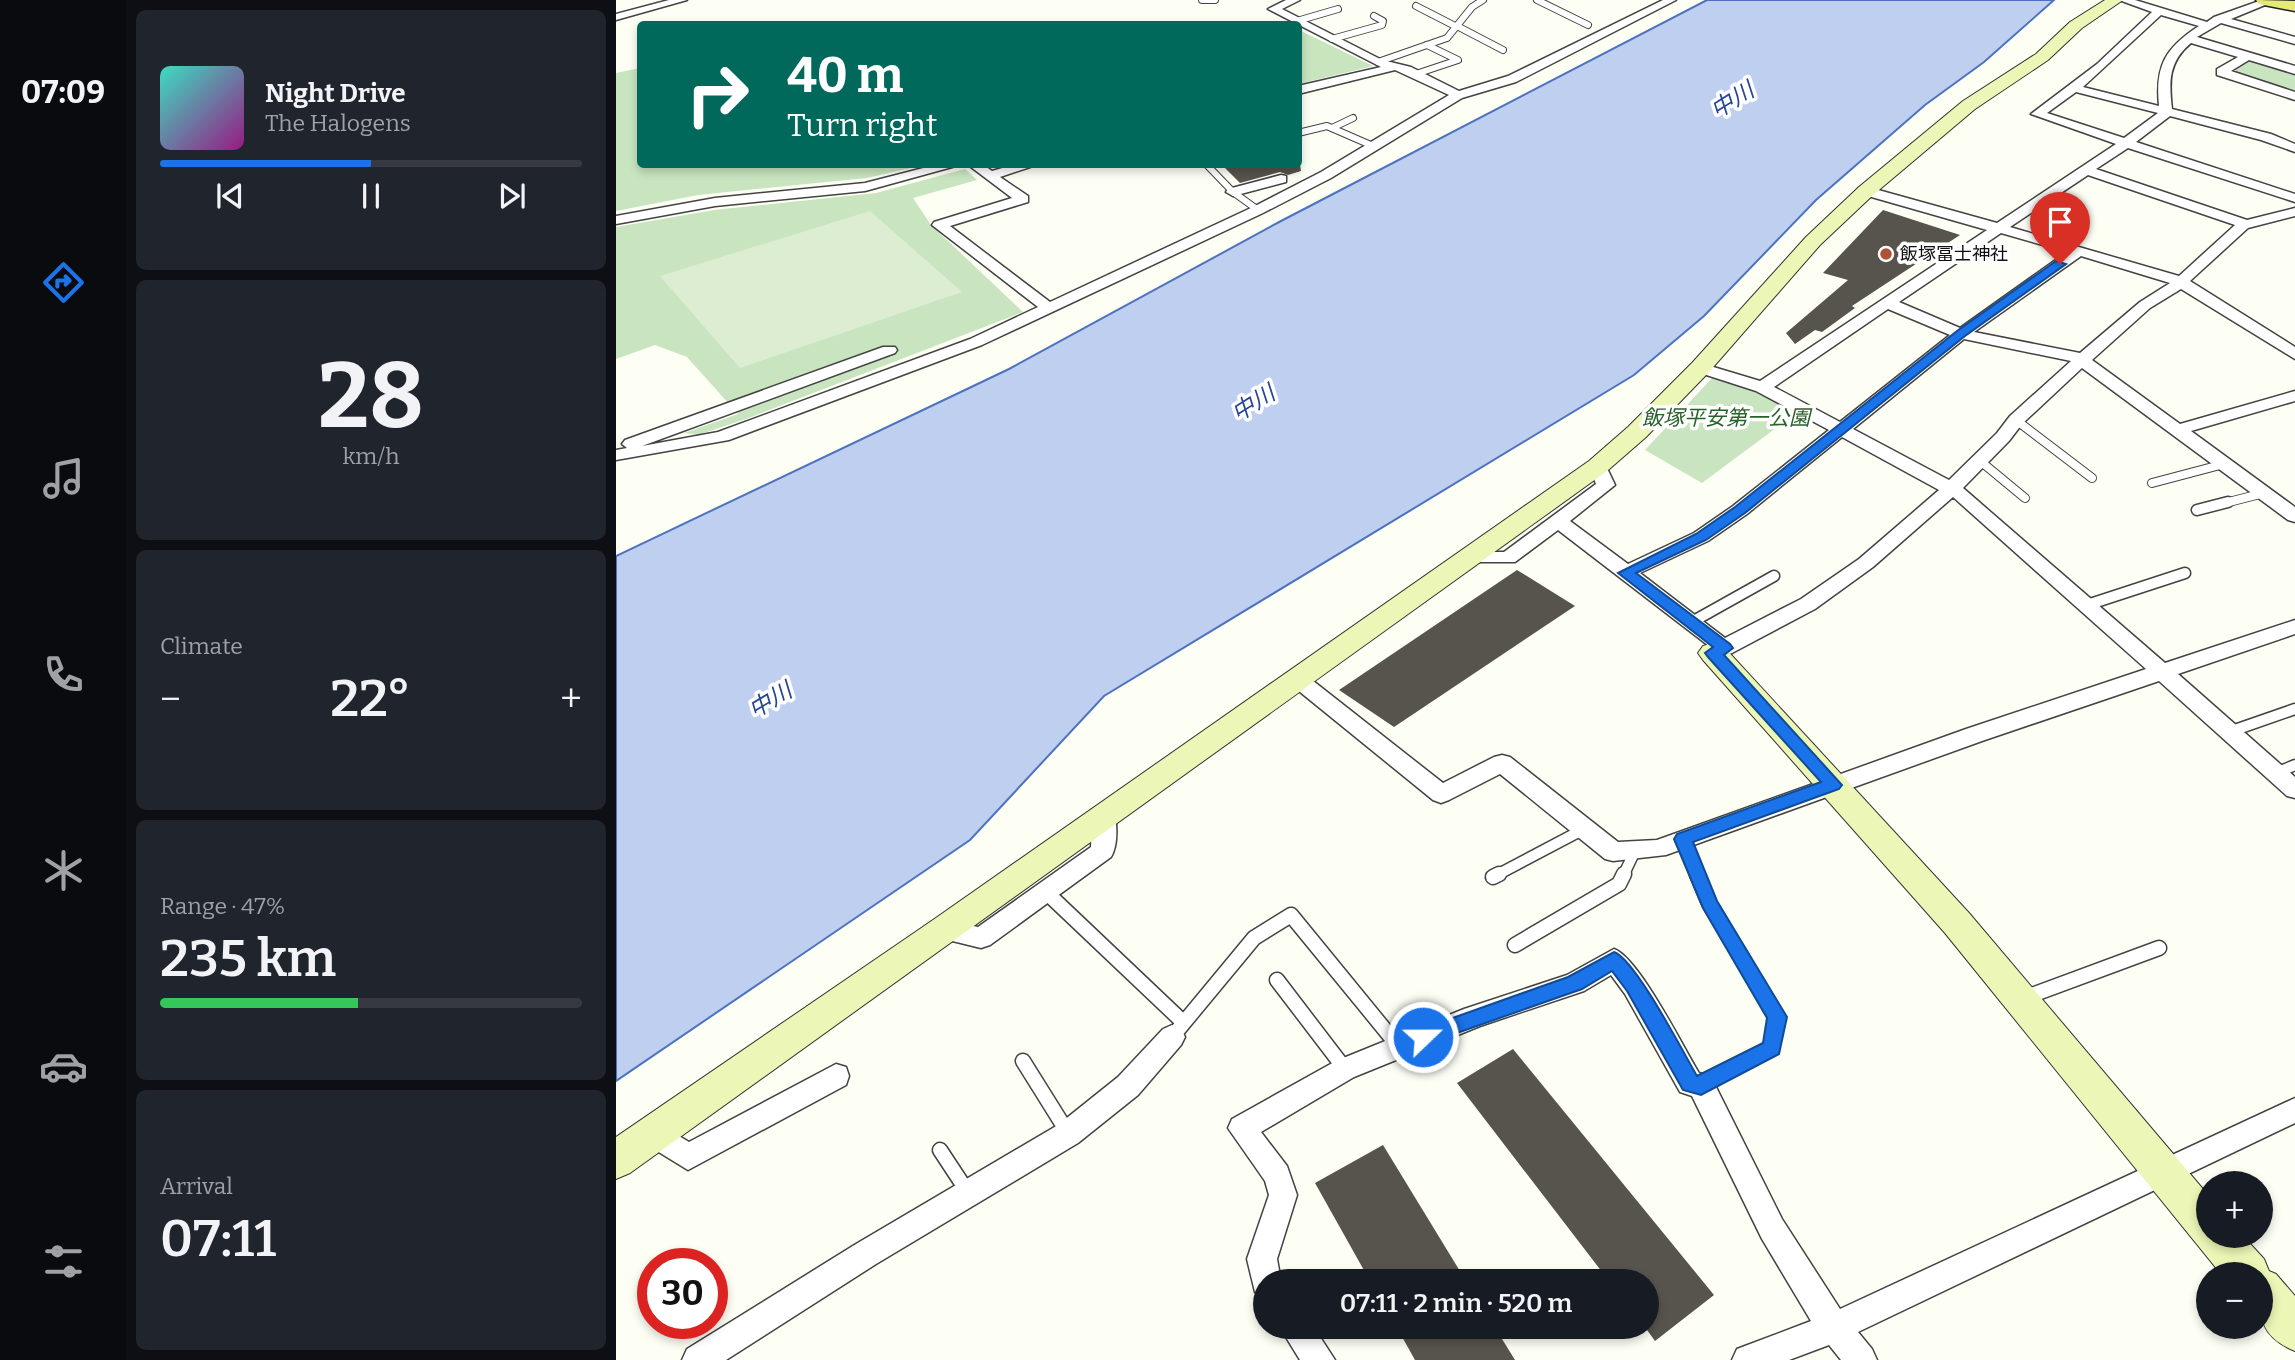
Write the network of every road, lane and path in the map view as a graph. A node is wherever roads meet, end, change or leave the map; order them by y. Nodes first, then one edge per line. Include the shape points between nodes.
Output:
1 (682, 0) edge
2 (1202, 0) edge
3 (1215, 0) edge
4 (1296, 0) edge
5 (1463, 0) edge
6 (1483, 0) edge
7 (1537, 0) edge
8 (1671, 0) edge
9 (2115, 0) edge
10 (2124, 0) edge
11 (2243, 0) edge
12 (2264, 1) edge
13 (1416, 6) dead end
14 (1474, 6) junction
15 (1338, 9) dead end
16 (2295, 9) edge
17 (2159, 11) junction
18 (1374, 16) dead end
19 (616, 17) edge
20 (1297, 21) joint
21 (2212, 22) junction
22 (1302, 23) edge
23 (1588, 25) dead end
24 (1457, 27) junction
25 (1332, 38) junction
26 (2191, 39) junction
27 (2295, 41) edge
28 (1427, 45) junction
29 (1503, 50) dead end
30 (2248, 56) junction
31 (1378, 62) junction
32 (1394, 67) junction
33 (2295, 70) edge
34 (1416, 74) junction
35 (1302, 89) edge
36 (2077, 89) junction
37 (1458, 96) junction
38 (2295, 96) edge
39 (2165, 113) junction
40 (1353, 118) dead end
41 (1332, 128) junction
42 (1302, 132) edge
43 (2126, 143) junction
44 (1373, 146) junction
45 (2295, 148) edge
46 (941, 168) edge
47 (978, 168) edge
48 (1018, 168) edge
49 (1210, 168) edge
50 (2084, 169) junction
51 (989, 176) junction
52 (1281, 178) dead end
53 (1867, 191) junction
54 (1233, 192) junction
55 (2295, 198) edge
56 (1258, 210) junction
57 (2295, 212) edge
58 (616, 220) edge
59 (2245, 224) junction
60 (1997, 229) junction
61 (2078, 251) junction
62 (2180, 282) junction
63 (1886, 303) junction
64 (1051, 309) junction
65 (1961, 334) junction
66 (889, 350) dead end
67 (2295, 354) edge
68 (2083, 360) junction
69 (1700, 368) junction
70 (1762, 387) junction
71 (2295, 396) edge
72 (2016, 420) junction
73 (1841, 428) junction
74 (2177, 430) junction
75 (616, 449) edge
76 (616, 455) edge
77 (1979, 460) junction
78 (2224, 464) junction
79 (1598, 466) junction
80 (2092, 478) dead end
81 (2152, 483) dead end
82 (1952, 488) junction
83 (2264, 493) junction
84 (2025, 498) dead end
85 (2197, 510) dead end
86 (2295, 516) edge
87 (1559, 521) junction
88 (1469, 556) junction
89 (1625, 573) junction
90 (2185, 573) dead end
91 (1774, 576) dead end
92 (2087, 605) junction
93 (1690, 623) junction
94 (2295, 627) edge
95 (1719, 650) junction
96 (2162, 672) junction
97 (1296, 678) junction
98 (2295, 709) edge
99 (2229, 732) junction
100 (2285, 769) edge
101 (1833, 785) junction
102 (2295, 790) edge
103 (1104, 815) junction
104 (1584, 829) junction
105 (1683, 839) junction
106 (1635, 851) junction
107 (1493, 877) dead end
108 (1046, 892) junction
109 (944, 930) junction
110 (1515, 945) dead end
111 (2159, 948) dead end
112 (1277, 980) dead end
113 (2020, 1000) junction
114 (1177, 1029) junction
115 (1399, 1046) junction
116 (1023, 1061) dead end
117 (1345, 1069) junction
118 (836, 1076) dead end
119 (1701, 1086) junction
120 (2295, 1110) edge
121 (654, 1134) junction
122 (1069, 1134) junction
123 (940, 1150) dead end
124 (616, 1160) edge
125 (2162, 1171) junction
126 (970, 1194) junction
127 (2196, 1212) edge
128 (2226, 1248) edge
129 (2239, 1262) edge
130 (1264, 1269) edge
131 (1833, 1328) junction
132 (1304, 1339) edge
133 (698, 1360) edge
134 (1319, 1360) edge
135 (1748, 1360) edge
136 (1861, 1360) edge

1 - 19 street
2 - 3 lane
4 - 20 street via 1273,9
5 - 14 lane
6 - 14 lane
7 - 23 lane
8 - 37 street via 1512,79
9 - 53 street via 2076,25 2042,57 1969,105
10 - 17 street
11 - 12 street
12 - 16 main road
12 - 21 street
13 - 24 lane
14 - 24 lane
15 - 20 lane
17 - 21 street
17 - 36 street
18 - 25 lane via 1382,25
21 - 26 street
21 - 27 street
22 - 25 street
24 - 28 lane via 1447,38
24 - 29 lane
25 - 31 street
26 - 30 street
26 - 39 street via 2164,71
28 - 31 lane
28 - 34 lane via 1458,60
30 - 33 street
30 - 38 street via 2221,72
31 - 32 street
32 - 34 street
32 - 35 street
34 - 37 street
36 - 39 street
36 - 43 street via 2037,114
37 - 44 street
39 - 43 street
39 - 45 street
40 - 41 lane
41 - 42 lane
41 - 44 lane
43 - 50 street
43 - 55 street
44 - 56 street
46 - 58 street via 865,187 715,202
47 - 51 street
48 - 51 street
49 - 54 lane
50 - 59 street
50 - 60 street
51 - 64 street via 1023,199 939,225
52 - 54 street
53 - 60 street
53 - 69 street via 1814,241
54 - 56 lane
56 - 64 street
57 - 59 street
59 - 62 street
60 - 61 street
60 - 63 street
61 - 62 street
61 - 65 street
62 - 67 street
62 - 68 street
63 - 65 street
63 - 70 street
64 - 76 street via 747,428
65 - 68 street
65 - 73 street
66 - 75 street
68 - 72 street
68 - 74 street
69 - 70 street
69 - 79 street
70 - 73 street
71 - 74 street
72 - 77 street
72 - 80 lane
73 - 82 street
73 - 89 street via 1701,537
74 - 78 street
77 - 82 street
77 - 84 lane
78 - 81 lane
78 - 83 street
79 - 87 street via 1606,485
79 - 88 street
82 - 92 street
82 - 95 street via 1866,563 1808,604
83 - 85 lane
83 - 86 street
87 - 88 street via 1507,558
87 - 89 street
88 - 97 street
89 - 93 street
90 - 92 lane
91 - 93 lane
92 - 96 street
93 - 95 street
94 - 96 street
95 - 101 street
96 - 99 street
96 - 101 street
97 - 103 street
97 - 104 street via 1441,794 1502,763
98 - 99 lane
99 - 100 street
100 - 102 street
101 - 105 street
101 - 113 street
103 - 108 street via 1103,851
103 - 109 street
104 - 106 street via 1613,852
104 - 107 lane
105 - 106 street via 1658,849
105 - 119 lane via 1709,903 1777,1017 1772,1048
106 - 110 lane via 1619,884
108 - 109 street via 981,938
108 - 114 lane
109 - 121 street
111 - 113 lane
112 - 117 lane
113 - 125 street
114 - 115 lane via 1254,938 1291,915
114 - 122 street via 1128,1086
115 - 117 street
115 - 119 street via 1575,983 1614,960 1690,1083
116 - 122 lane
117 - 130 street via 1242,1128 1278,1175 1283,1195 1262,1259
118 - 121 street via 688,1157
119 - 131 street via 1761,1211
120 - 125 street
121 - 124 street
122 - 126 street
123 - 126 lane
125 - 127 street
125 - 131 street
126 - 133 street
128 - 129 street
131 - 135 street
131 - 136 street
132 - 134 street

